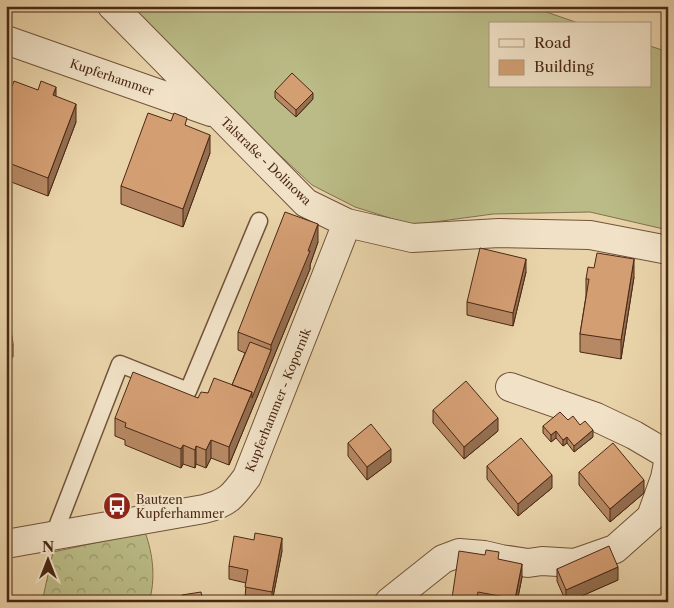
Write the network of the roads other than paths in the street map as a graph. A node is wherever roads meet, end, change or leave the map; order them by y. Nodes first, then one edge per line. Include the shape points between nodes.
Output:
1 (112, 6) edge
2 (6, 40) edge
3 (217, 114) junction
4 (259, 220) dead end
5 (347, 223) junction
6 (668, 250) edge
7 (510, 387) dead end
8 (668, 455) edge
9 (668, 463) edge
10 (52, 537) junction
11 (6, 544) edge
12 (389, 602) edge

1 - 3 street, Talstraße - Dolinowa
2 - 3 street, Kupferhammer
3 - 5 street, Talstraße - Dolinowa via 306,203
4 - 10 lane via 188,391 120,364
5 - 6 street, Talstraße - Dolinowa via 412,238 498,233 590,235
5 - 10 street, Kupferhammer - Kopornik via 247,476 235,494 220,505 204,509
7 - 8 street via 596,417
9 - 12 street via 651,517 615,549 576,563 528,563 484,554 459,553 443,560
10 - 11 street, Kupferhammer - Kopornik

